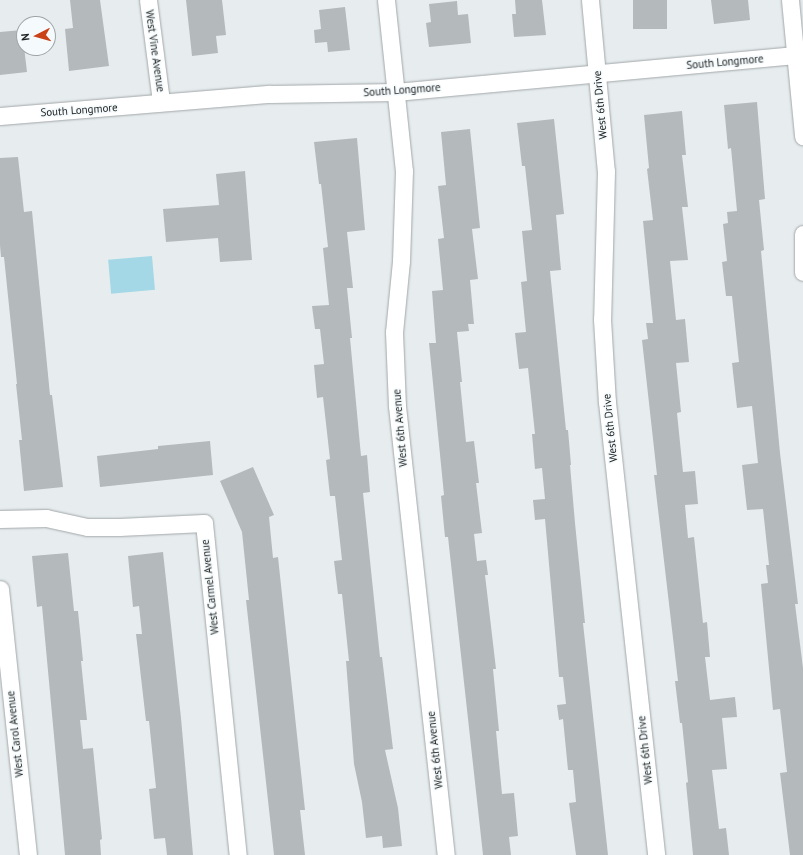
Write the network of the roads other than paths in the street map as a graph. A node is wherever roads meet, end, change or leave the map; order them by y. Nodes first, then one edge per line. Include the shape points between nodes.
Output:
1 (148, 0) edge
2 (386, 0) edge
3 (590, 0) edge
4 (790, 0) edge
5 (800, 55) edge
6 (597, 72) junction
7 (396, 92) junction
8 (161, 102) junction
9 (0, 116) edge
10 (803, 136) edge
11 (803, 234) edge
12 (803, 272) edge
13 (0, 519) edge
14 (0, 589) edge
15 (28, 855) edge
16 (238, 855) edge
17 (446, 855) edge
18 (656, 855) edge

1 - 8 street, West Vine Avenue
2 - 7 street, West 6th Avenue
3 - 6 street, West 6th Drive
4 - 5 street
5 - 6 street, South Longmore
5 - 10 street
6 - 7 street, South Longmore
6 - 18 street, West 6th Drive via 606,171 602,319 607,402
7 - 8 street, South Longmore via 270,94
7 - 17 street, West 6th Avenue via 404,171 401,261 394,332 397,406
8 - 9 street, South Longmore
11 - 12 street
13 - 16 street, West Carmel Avenue via 46,518 87,527 204,523
14 - 15 street, West Carol Avenue

